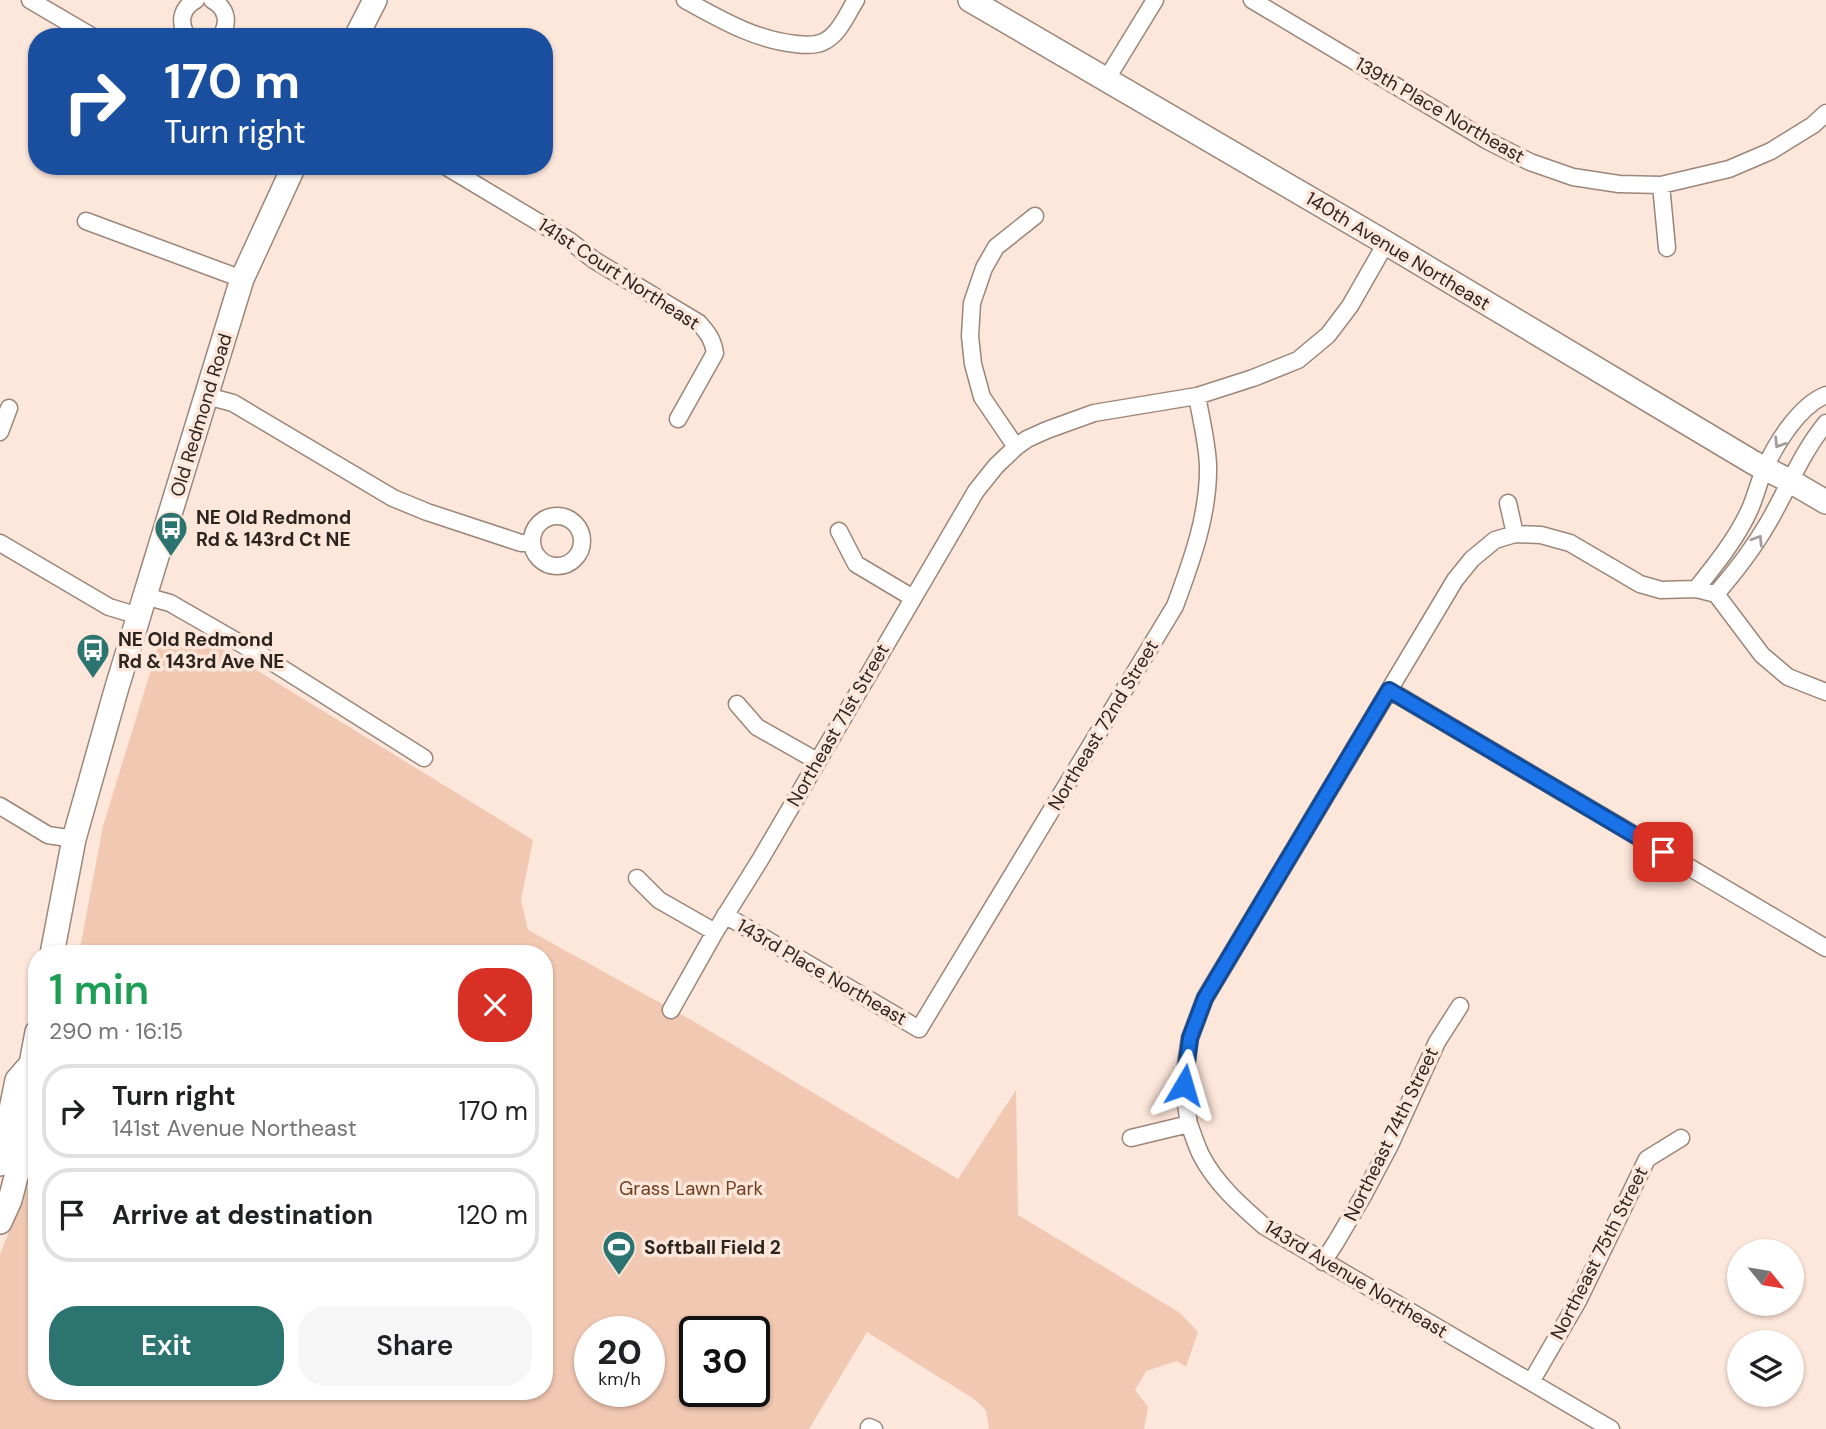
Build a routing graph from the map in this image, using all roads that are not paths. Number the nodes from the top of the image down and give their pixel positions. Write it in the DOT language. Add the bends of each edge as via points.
graph roads {
  1 [pos="30,0"];
  2 [pos="196,0"];
  3 [pos="212,0"];
  4 [pos="375,0"];
  5 [pos="685,0"];
  6 [pos="856,0"];
  7 [pos="1155,0"];
  8 [pos="1252,0"];
  9 [pos="982,3"];
  10 [pos="78,28"];
  11 [pos="183,28"];
  12 [pos="226,28"];
  13 [pos="361,28"];
  14 [pos="1106,80"];
  15 [pos="1826,113"];
  16 [pos="290,175"];
  17 [pos="460,175"];
  18 [pos="1661,185"];
  19 [pos="1035,216"];
  20 [pos="86,221"];
  21 [pos="1386,243"];
  22 [pos="1667,248"];
  23 [pos="242,279"];
  24 [pos="1826,395"];
  25 [pos="207,396"];
  26 [pos="1197,396"];
  27 [pos="9,408"];
  28 [pos="678,419"];
  29 [pos="1826,423"];
  30 [pos="0,432"];
  31 [pos="1016,447"];
  32 [pos="1765,469"];
  33 [pos="1790,481"];
  34 [pos="1826,502"];
  35 [pos="1508,503"];
  36 [pos="839,531"];
  37 [pos="1515,534"];
  38 [pos="0,543"];
  39 [pos="531,543"];
  40 [pos="1696,589"];
  41 [pos="1716,594"];
  42 [pos="913,598"];
  43 [pos="142,606"];
  44 [pos="1389,690"];
  45 [pos="1826,692"];
  46 [pos="737,704"];
  47 [pos="424,758"];
  48 [pos="817,761"];
  49 [pos="0,806"];
  50 [pos="74,839"];
  51 [pos="637,878"];
  52 [pos="725,915"];
  53 [pos="715,932"];
  54 [pos="54,945"];
  55 [pos="1826,948"];
  56 [pos="1460,1006"];
  57 [pos="671,1010"];
  58 [pos="919,1028"];
  59 [pos="28,1067"];
  60 [pos="1189,1124"];
  61 [pos="28,1126"];
  62 [pos="1131,1138"];
  63 [pos="1681,1138"];
  64 [pos="0,1164"];
  65 [pos="0,1222"];
  66 [pos="1323,1262"];
  67 [pos="1531,1382"];
  68 [pos="1611,1429"];
  1 -- 10 [label="street"];
  2 -- 11 [label="street" via="183,13"];
  3 -- 12 [label="street" via="225,13"];
  4 -- 13 [label="main road"];
  5 -- 6 [label="street" via="775,42 806,45 821,43 835,33"];
  7 -- 14 [label="street"];
  8 -- 18 [label="street, 139th Place Northeast" via="1530,162 1573,177"];
  9 -- 14 [label="main road, 140th Avenue Northeast"];
  14 -- 21 [label="main road, 140th Avenue Northeast"];
  15 -- 18 [label="street, 139th Place Northeast" via="1771,151 1729,169"];
  16 -- 23 [label="main road, Old Redmond Road"];
  17 -- 28 [label="street, 141st Court Northeast" via="699,323 710,336 715,353"];
  18 -- 22 [label="street"];
  19 -- 31 [label="street" via="996,247 972,303 972,355 982,397"];
  20 -- 23 [label="street"];
  21 -- 26 [label="street, Northeast 71st Street" via="1350,306 1328,335 1298,360"];
  21 -- 32 [label="main road, 140th Avenue Northeast"];
  23 -- 25 [label="main road, Old Redmond Road"];
  24 -- 32 [label="street, one-way" via="1797,418"];
  25 -- 39 [label="street" via="233,403 393,498 510,540"];
  25 -- 43 [label="main road, Old Redmond Road"];
  26 -- 31 [label="street, Northeast 71st Street" via="1094,413"];
  26 -- 58 [label="street, Northeast 72nd Street" via="1208,464 1205,505 1195,552 1175,606"];
  27 -- 30 [label="street"];
  29 -- 33 [label="street"];
  31 -- 42 [label="street, Northeast 71st Street" via="976,491"];
  32 -- 33 [label="main road, 140th Avenue Northeast"];
  32 -- 40 [label="street" via="1750,510"];
  33 -- 34 [label="main road, 140th Avenue Northeast"];
  41 -- 33 [label="street, one-way" via="1745,561"];
  35 -- 37 [label="street"];
  36 -- 42 [label="street" via="856,564"];
  37 -- 40 [label="street" via="1570,542 1640,584 1661,590"];
  37 -- 44 [label="street, 143rd Avenue Northeast" via="1495,540 1455,580"];
  38 -- 43 [label="street" via="109,607"];
  40 -- 41 [label="street"];
  41 -- 45 [label="street" via="1762,655 1788,677"];
  42 -- 48 [label="street, Northeast 71st Street"];
  43 -- 47 [label="street" via="170,603"];
  43 -- 50 [label="main road, Old Redmond Road"];
  44 -- 55 [label="street"];
  44 -- 60 [label="street, 143rd Avenue Northeast" via="1205,998 1190,1038 1185,1073"];
  46 -- 48 [label="street" via="757,727"];
  48 -- 52 [label="street, Northeast 71st Street"];
  49 -- 50 [label="street" via="47,834"];
  50 -- 54 [label="main road, Old Redmond Road"];
  51 -- 53 [label="street" via="659,900"];
  52 -- 53 [label="street, Northeast 71st Street"];
  52 -- 58 [label="street, 143rd Place Northeast"];
  53 -- 57 [label="street, Northeast 71st Street"];
  56 -- 66 [label="street, Northeast 74th Street" via="1437,1042 1363,1196"];
  59 -- 64 [label="main road" via="17,1080"];
  60 -- 62 [label="street"];
  60 -- 66 [label="street, 143rd Avenue Northeast" via="1219,1184 1264,1226"];
  61 -- 65 [label="main road"];
  63 -- 67 [label="street, Northeast 75th Street" via="1647,1159 1578,1301"];
  66 -- 67 [label="street, 143rd Avenue Northeast"];
  67 -- 68 [label="street, 143rd Avenue Northeast"];
}
